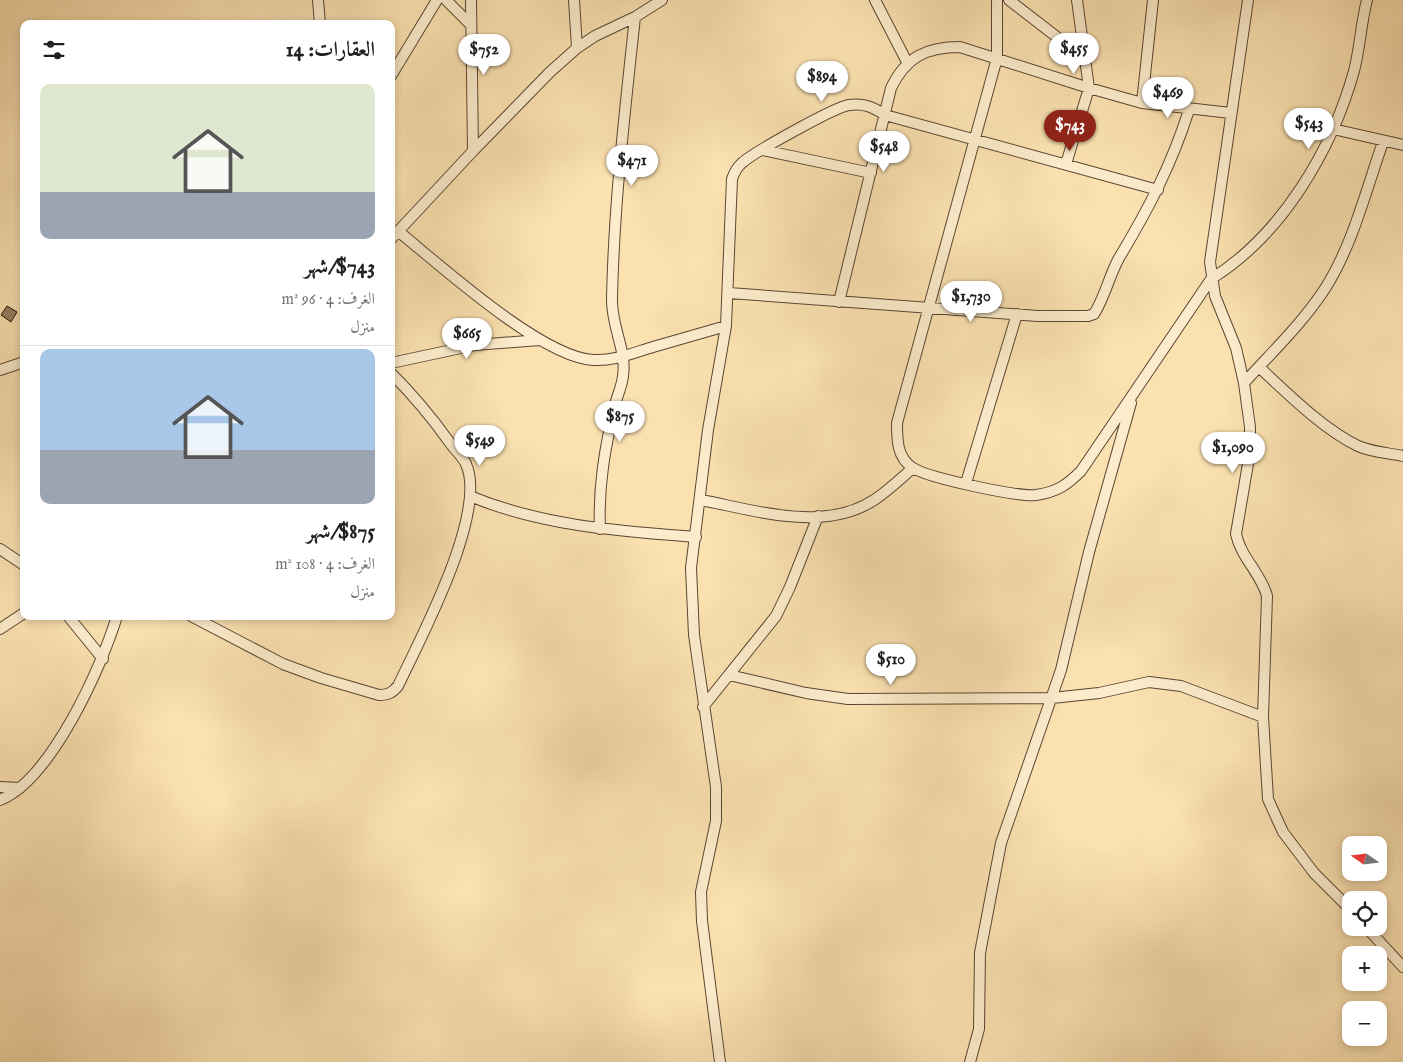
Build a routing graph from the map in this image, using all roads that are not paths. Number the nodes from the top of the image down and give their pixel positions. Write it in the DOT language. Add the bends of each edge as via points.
graph roads {
  1 [pos="318,0"];
  2 [pos="437,0"];
  3 [pos="446,0"];
  4 [pos="471,0"];
  5 [pos="574,0"];
  6 [pos="662,0"];
  7 [pos="875,0"];
  8 [pos="997,0"];
  9 [pos="1009,0"];
  10 [pos="1077,0"];
  11 [pos="1153,0"];
  12 [pos="1248,0"];
  13 [pos="1354,0"];
  14 [pos="1366,1"];
  15 [pos="635,18"];
  16 [pos="320,20"];
  17 [pos="471,25"];
  18 [pos="577,48"];
  19 [pos="996,58"];
  20 [pos="1084,58"];
  21 [pos="908,64"];
  22 [pos="395,69"];
  23 [pos="1089,88"];
  24 [pos="1142,103"];
  25 [pos="1189,110"];
  26 [pos="1231,113"];
  27 [pos="885,115"];
  28 [pos="1333,130"];
  29 [pos="974,140"];
  30 [pos="1383,142"];
  31 [pos="1403,145"];
  32 [pos="763,150"];
  33 [pos="473,151"];
  34 [pos="1066,164"];
  35 [pos="871,173"];
  36 [pos="1158,190"];
  37 [pos="398,230"];
  38 [pos="395,234"];
  39 [pos="1211,279"];
  40 [pos="729,293"];
  41 [pos="839,302"];
  42 [pos="928,307"];
  43 [pos="1016,314"];
  44 [pos="726,326"];
  45 [pos="540,340"];
  46 [pos="624,357"];
  47 [pos="395,362"];
  48 [pos="20,363"];
  49 [pos="1259,367"];
  50 [pos="0,370"];
  51 [pos="395,378"];
  52 [pos="1244,383"];
  53 [pos="1134,393"];
  54 [pos="1403,456"];
  55 [pos="913,468"];
  56 [pos="966,483"];
  57 [pos="470,496"];
  58 [pos="701,500"];
  59 [pos="818,516"];
  60 [pos="600,529"];
  61 [pos="696,537"];
  62 [pos="0,549"];
  63 [pos="20,563"];
  64 [pos="20,616"];
  65 [pos="71,620"];
  66 [pos="116,620"];
  67 [pos="199,620"];
  68 [pos="0,629"];
  69 [pos="103,659"];
  70 [pos="729,675"];
  71 [pos="1052,698"];
  72 [pos="703,708"];
  73 [pos="1263,717"];
  74 [pos="0,787"];
  75 [pos="20,788"];
  76 [pos="0,800"];
  77 [pos="1342,901"];
  78 [pos="1374,936"];
  79 [pos="1403,967"];
  80 [pos="720,1062"];
  81 [pos="970,1062"];
  1 -- 16 [label="street"];
  2 -- 22 [label="street"];
  3 -- 17 [label="street"];
  4 -- 17 [label="street"];
  5 -- 18 [label="street"];
  6 -- 15 [label="street"];
  7 -- 21 [label="street"];
  8 -- 19 [label="street"];
  9 -- 20 [label="street"];
  10 -- 20 [label="street"];
  11 -- 24 [label="street"];
  12 -- 26 [label="street"];
  13 -- 14 [label="street"];
  14 -- 28 [label="street" via="1354,69"];
  15 -- 18 [label="street"];
  15 -- 46 [label="street" via="612,297 613,323"];
  17 -- 33 [label="street"];
  18 -- 33 [label="street"];
  19 -- 21 [label="street" via="960,47 938,47 922,53"];
  19 -- 23 [label="street"];
  19 -- 29 [label="street"];
  20 -- 23 [label="street"];
  21 -- 27 [label="street" via="891,88"];
  23 -- 24 [label="street"];
  23 -- 34 [label="street"];
  24 -- 25 [label="street"];
  25 -- 26 [label="street"];
  25 -- 36 [label="street" via="1172,162"];
  26 -- 39 [label="street" via="1212,244"];
  27 -- 29 [label="street"];
  27 -- 32 [label="street" via="873,107 847,105"];
  27 -- 35 [label="street"];
  28 -- 30 [label="street"];
  28 -- 39 [label="street" via="1309,174 1266,234"];
  29 -- 34 [label="street"];
  29 -- 42 [label="street"];
  30 -- 31 [label="street"];
  30 -- 49 [label="street" via="1343,255 1326,286 1308,312"];
  32 -- 35 [label="street"];
  32 -- 40 [label="street" via="743,162 732,179"];
  33 -- 37 [label="street"];
  34 -- 36 [label="street"];
  35 -- 41 [label="street"];
  36 -- 43 [label="street" via="1119,259 1094,314"];
  37 -- 38 [label="street"];
  37 -- 45 [label="street" via="458,280"];
  39 -- 52 [label="street" via="1236,348"];
  39 -- 53 [label="street"];
  40 -- 41 [label="street"];
  40 -- 44 [label="street"];
  41 -- 42 [label="street"];
  42 -- 43 [label="street"];
  42 -- 55 [label="street" via="897,424 898,446"];
  43 -- 56 [label="street"];
  44 -- 46 [label="street"];
  44 -- 58 [label="street" via="708,430"];
  45 -- 46 [label="street" via="583,359"];
  45 -- 47 [label="street" via="475,346"];
  46 -- 60 [label="street" via="623,376 604,456"];
  48 -- 50 [label="street"];
  49 -- 52 [label="street"];
  49 -- 54 [label="street" via="1341,436 1360,447"];
  51 -- 57 [label="street" via="466,464 471,481"];
  52 -- 73 [label="street" via="1250,452 1236,534 1239,548 1264,584 1267,596"];
  53 -- 56 [label="street" via="1082,471 1065,487 1034,495"];
  53 -- 71 [label="street"];
  55 -- 56 [label="street"];
  55 -- 59 [label="street" via="874,500 854,510"];
  57 -- 60 [label="street" via="496,507"];
  57 -- 67 [label="street" via="457,554 443,589 398,686 387,695 320,678 282,664"];
  58 -- 59 [label="street" via="746,510"];
  58 -- 61 [label="street"];
  59 -- 70 [label="street" via="776,616"];
  60 -- 61 [label="street"];
  61 -- 72 [label="street" via="691,568 694,635"];
  62 -- 63 [label="street"];
  64 -- 68 [label="street"];
  65 -- 69 [label="street"];
  66 -- 69 [label="street"];
  69 -- 75 [label="street" via="64,732"];
  70 -- 71 [label="street" via="848,699"];
  70 -- 72 [label="street"];
  71 -- 73 [label="street" via="1098,693 1149,682 1166,683"];
  71 -- 81 [label="street" via="1001,844 980,953 979,1029"];
  72 -- 80 [label="street" via="716,788 716,821 701,892 702,921"];
  73 -- 77 [label="street" via="1268,799 1274,816 1314,873"];
  74 -- 75 [label="street"];
  75 -- 76 [label="street"];
  78 -- 79 [label="street"];
}
